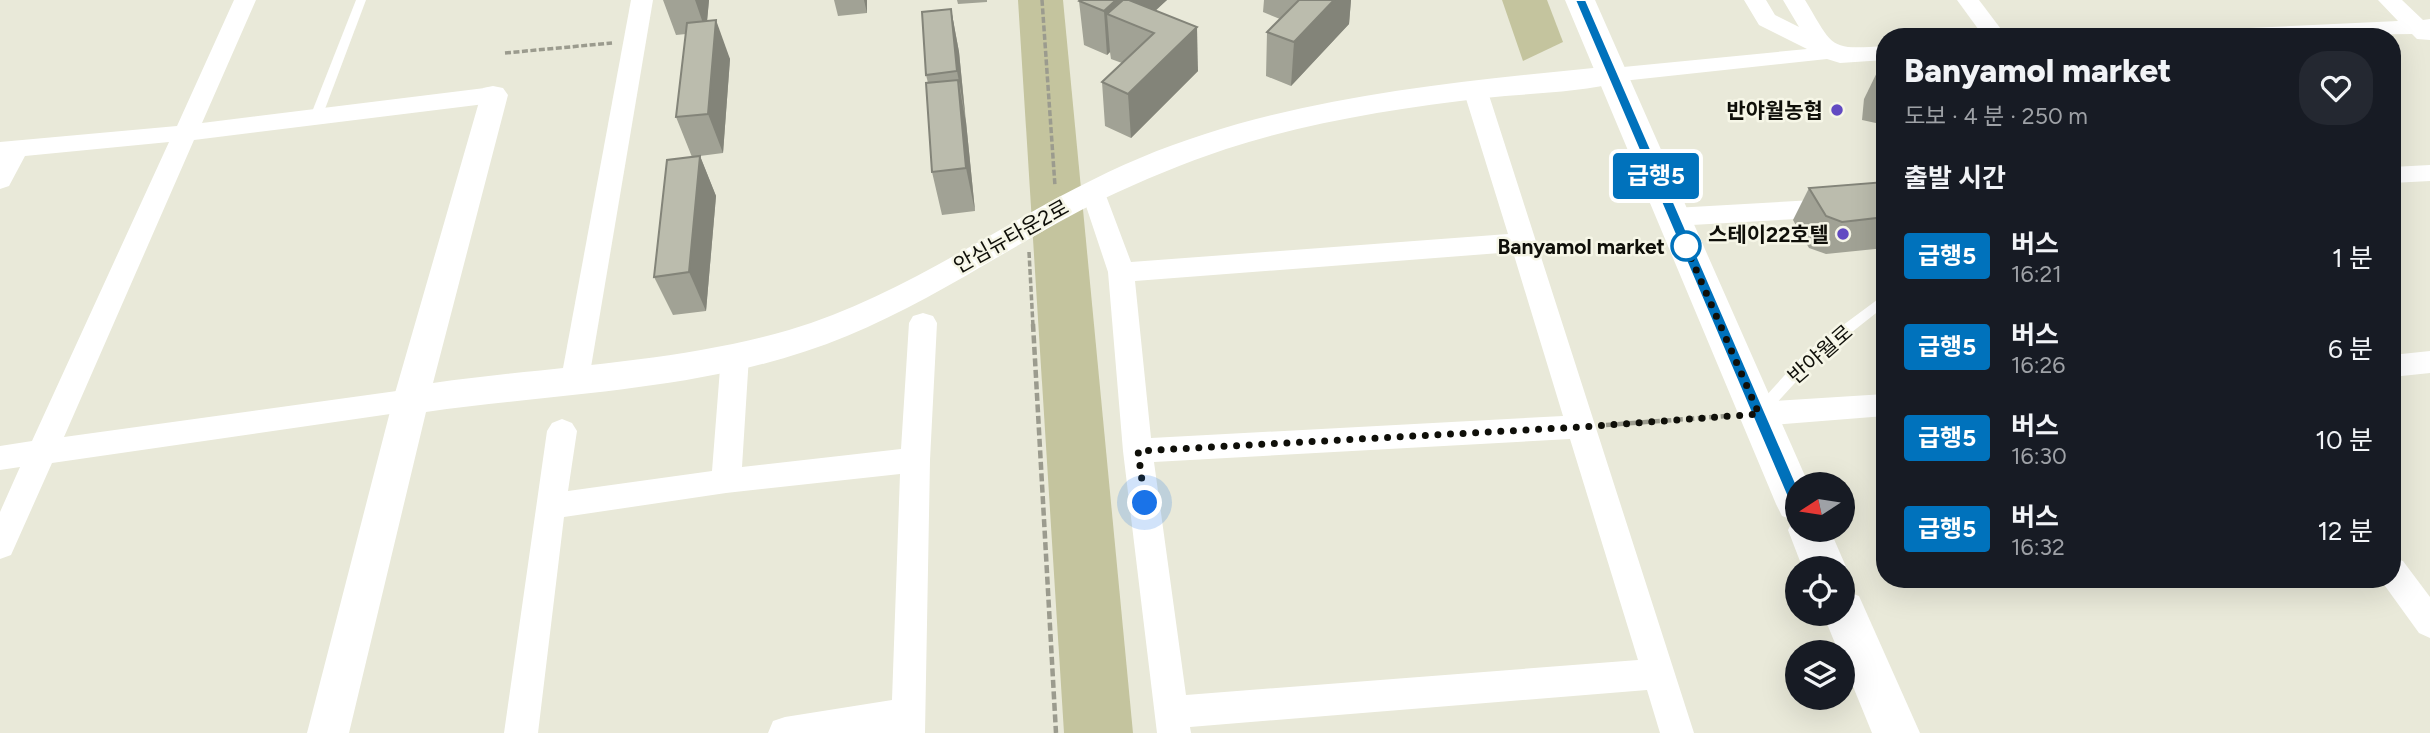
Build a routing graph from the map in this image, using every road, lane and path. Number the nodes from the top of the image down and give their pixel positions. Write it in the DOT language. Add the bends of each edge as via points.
graph roads {
  1 [pos="245,0"];
  2 [pos="362,0"];
  3 [pos="642,0"];
  4 [pos="1042,0"];
  5 [pos="1580,0"];
  6 [pos="1755,0"];
  7 [pos="1794,0"];
  8 [pos="1968,0"];
  9 [pos="2389,0"];
  10 [pos="1989,28"];
  11 [pos="2426,30"];
  12 [pos="2401,31"];
  13 [pos="635,41"];
  14 [pos="1830,51"];
  15 [pos="505,53"];
  16 [pos="1876,53"];
  17 [pos="1613,75"];
  18 [pos="1475,89"];
  19 [pos="493,95"];
  20 [pos="316,117"];
  21 [pos="185,133"];
  22 [pos="9,149"];
  23 [pos="2430,173"];
  24 [pos="2401,175"];
  25 [pos="0,180"];
  26 [pos="1093,191"];
  27 [pos="1055,194"];
  28 [pos="1876,206"];
  29 [pos="1674,217"];
  30 [pos="1523,242"];
  31 [pos="1028,246"];
  32 [pos="1121,272"];
  33 [pos="1876,306"];
  34 [pos="923,323"];
  35 [pos="735,356"];
  36 [pos="2430,362"];
  37 [pos="2401,365"];
  38 [pos="575,379"];
  39 [pos="411,400"];
  40 [pos="1876,406"];
  41 [pos="1759,414"];
  42 [pos="1581,427"];
  43 [pos="562,430"];
  44 [pos="43,451"];
  45 [pos="1138,451"];
  46 [pos="0,457"];
  47 [pos="915,460"];
  48 [pos="1785,476"];
  49 [pos="726,481"];
  50 [pos="550,506"];
  51 [pos="0,546"];
  52 [pos="2401,583"];
  53 [pos="2430,623"];
  54 [pos="1850,626"];
  55 [pos="1658,674"];
  56 [pos="908,723"];
  57 [pos="1174,723"];
  58 [pos="328,733"];
  59 [pos="521,733"];
  60 [pos="785,733"];
  61 [pos="1056,733"];
  62 [pos="1677,733"];
  63 [pos="1896,733"];
  1 -- 21 [label="street"];
  2 -- 20 [label="lane"];
  3 -- 13 [label="street"];
  4 -- 27 [label="path"];
  5 -- 17 [label="main road"];
  6 -- 14 [label="street" via="1767,20"];
  7 -- 14 [label="street"];
  8 -- 10 [label="street"];
  9 -- 11 [label="street"];
  11 -- 12 [label="street"];
  13 -- 15 [label="path"];
  13 -- 38 [label="street"];
  14 -- 16 [label="street"];
  14 -- 17 [label="street"];
  17 -- 18 [label="street, 안심뉴타운2로"];
  17 -- 29 [label="main road"];
  18 -- 26 [label="street, 안심뉴타운2로" via="1293,118"];
  18 -- 30 [label="street"];
  19 -- 20 [label="street"];
  19 -- 39 [label="street"];
  20 -- 21 [label="street"];
  21 -- 22 [label="street"];
  21 -- 44 [label="street"];
  22 -- 25 [label="street"];
  23 -- 24 [label="street"];
  26 -- 32 [label="street"];
  26 -- 35 [label="street, 안심뉴타운2로" via="888,304 794,342"];
  28 -- 29 [label="street"];
  29 -- 41 [label="main road"];
  30 -- 32 [label="street"];
  30 -- 42 [label="street"];
  31 -- 61 [label="path"];
  32 -- 45 [label="street"];
  33 -- 41 [label="lane, 반야월로" via="1809,358"];
  34 -- 47 [label="street"];
  35 -- 38 [label="street, 안심뉴타운2로"];
  35 -- 49 [label="street"];
  36 -- 37 [label="street"];
  38 -- 39 [label="street, 안심뉴타운2로"];
  39 -- 44 [label="street"];
  39 -- 58 [label="street"];
  40 -- 41 [label="street"];
  41 -- 42 [label="path"];
  41 -- 48 [label="main road"];
  42 -- 45 [label="street"];
  42 -- 55 [label="street"];
  43 -- 50 [label="street"];
  44 -- 46 [label="street"];
  44 -- 51 [label="street"];
  45 -- 57 [label="street"];
  47 -- 49 [label="street"];
  47 -- 56 [label="street"];
  49 -- 50 [label="street"];
  50 -- 59 [label="street"];
  52 -- 53 [label="street"];
  54 -- 63 [label="main road"];
  55 -- 57 [label="street"];
  55 -- 62 [label="street"];
  56 -- 60 [label="street"];
}
